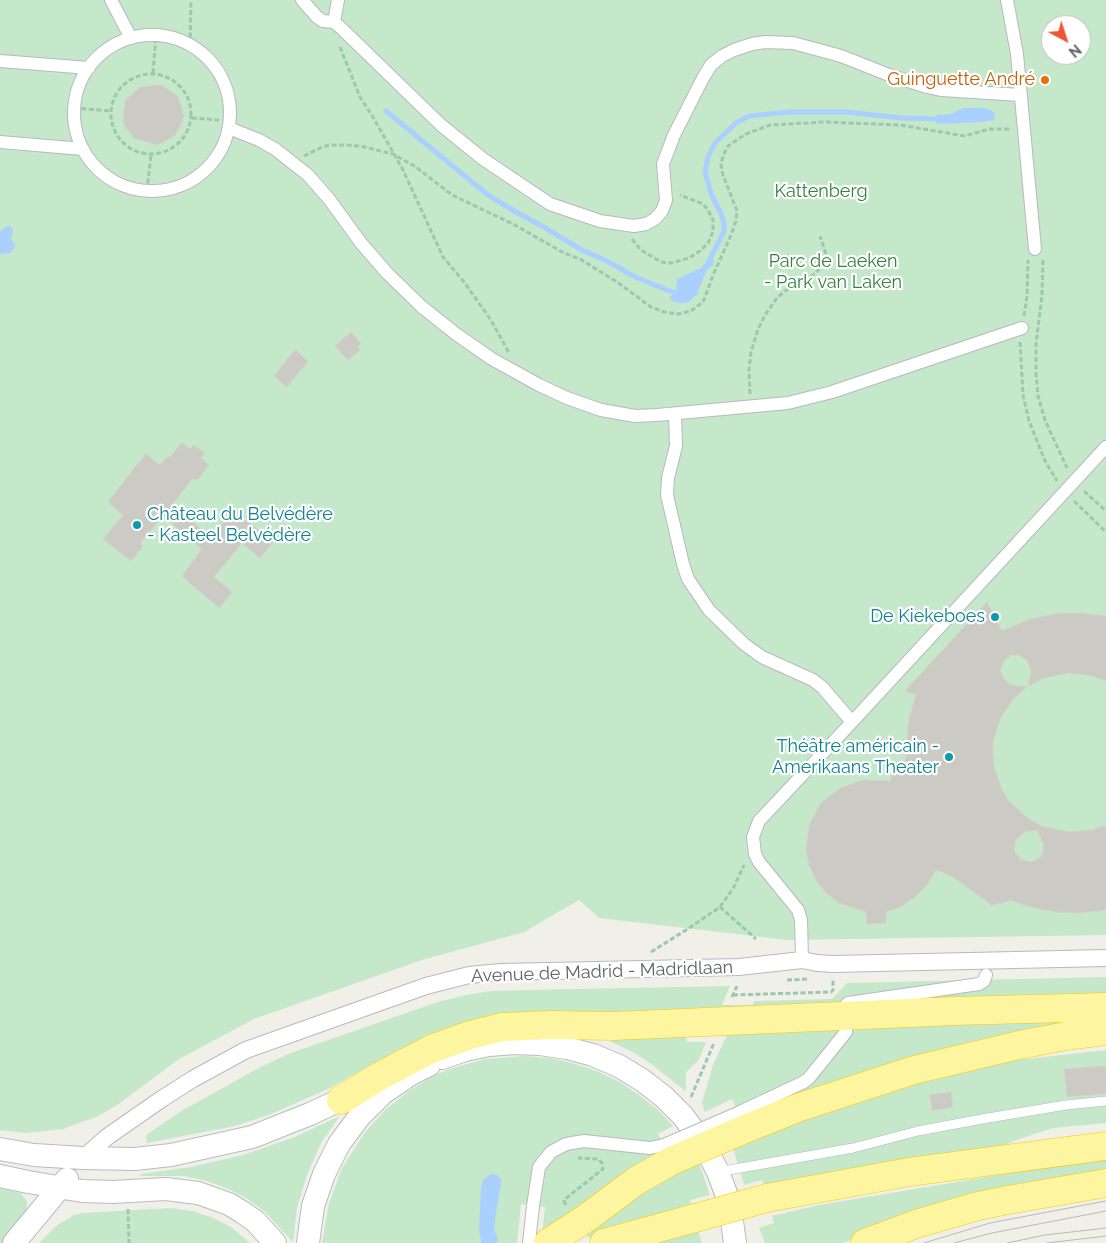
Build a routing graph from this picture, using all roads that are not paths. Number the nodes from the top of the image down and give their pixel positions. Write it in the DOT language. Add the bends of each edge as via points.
graph roads {
  1 [pos="111,0"];
  2 [pos="302,0"];
  3 [pos="338,0"];
  4 [pos="1008,0"];
  5 [pos="334,22"];
  6 [pos="131,38"];
  7 [pos="0,61"];
  8 [pos="89,68"];
  9 [pos="1021,95"];
  10 [pos="229,124"];
  11 [pos="0,142"];
  12 [pos="83,149"];
  13 [pos="1035,249"];
  14 [pos="1022,328"];
  15 [pos="675,415"];
  16 [pos="1106,447"];
  17 [pos="852,722"];
  18 [pos="1106,958"];
  19 [pos="802,960"];
  20 [pos="986,975"];
  21 [pos="1106,1007"];
  22 [pos="846,1017"];
  23 [pos="614,1026"];
  24 [pos="1106,1032"];
  25 [pos="540,1044"];
  26 [pos="441,1058"];
  27 [pos="341,1100"];
  28 [pos="1106,1101"];
  29 [pos="742,1121"];
  30 [pos="1106,1146"];
  31 [pos="0,1149"];
  32 [pos="667,1153"];
  33 [pos="83,1158"];
  34 [pos="718,1172"];
  35 [pos="0,1176"];
  36 [pos="1106,1183"];
  37 [pos="59,1188"];
  38 [pos="871,1241"];
  39 [pos="14,1243"];
  40 [pos="275,1243"];
  41 [pos="308,1243"];
  42 [pos="529,1243"];
  43 [pos="548,1243"];
  44 [pos="604,1243"];
  45 [pos="735,1243"];
  1 -- 6 [label="street"];
  2 -- 5 [label="street" via="317,17"];
  3 -- 5 [label="street"];
  4 -- 9 [label="street"];
  5 -- 9 [label="street" via="441,125 483,160 550,204 621,225 646,224 662,211 666,200 663,164 703,78 722,56 752,44 779,41 807,46 941,90"];
  6 -- 8 [label="street" via="115,45"];
  6 -- 10 [label="street" via="156,35 174,38 203,54 222,77 230,106"];
  7 -- 8 [label="street"];
  8 -- 12 [label="street" via="74,108"];
  9 -- 13 [label="street"];
  10 -- 12 [label="street" via="224,143 206,170 179,186 163,190 147,191 109,179 94,166"];
  10 -- 15 [label="street" via="276,149 294,164 329,199 387,273 440,322 474,347 513,372 601,410 634,416"];
  11 -- 12 [label="street"];
  14 -- 15 [label="street" via="808,399"];
  15 -- 17 [label="street" via="676,446 667,495 688,579 709,610 744,644 762,657 814,680"];
  16 -- 17 [label="street"];
  17 -- 19 [label="street" via="758,821 753,837 759,862 798,910"];
  18 -- 19 [label="street, Avenue de Madrid - Madridlaan" via="838,964"];
  19 -- 33 [label="street, Avenue de Madrid - Madridlaan" via="739,967 488,972 444,981 246,1050 156,1103"];
  20 -- 22 [label="street" via="979,984 848,1003 845,1006"];
  21 -- 22 [label="highway"];
  22 -- 23 [label="highway"];
  22 -- 29 [label="street" via="846,1032 809,1078"];
  23 -- 25 [label="highway" via="567,1034"];
  23 -- 27 [label="highway" via="542,1025 486,1030 431,1049"];
  24 -- 29 [label="highway" via="1066,1036 914,1070 800,1107"];
  25 -- 26 [label="main road" via="490,1045"];
  25 -- 34 [label="main road" via="593,1055 642,1080 683,1116 703,1143"];
  26 -- 27 [label="main road" via="399,1072"];
  26 -- 41 [label="main road" via="383,1093 339,1144 313,1206"];
  27 -- 33 [label="main road" via="281,1127 191,1152 135,1159"];
  28 -- 34 [label="lane" via="982,1119 853,1148"];
  29 -- 32 [label="highway, bridge"];
  30 -- 44 [label="highway, bridge" via="909,1172 767,1198"];
  31 -- 33 [label="main road"];
  32 -- 42 [label="street" via="650,1148 584,1141 557,1148 539,1167"];
  32 -- 43 [label="highway" via="636,1181"];
  33 -- 37 [label="main road"];
  34 -- 45 [label="main road" via="729,1204"];
  35 -- 37 [label="main road"];
  36 -- 38 [label="highway" via="978,1206"];
  37 -- 39 [label="main road"];
  37 -- 40 [label="main road" via="98,1192 166,1189 198,1192 242,1212"];
}
